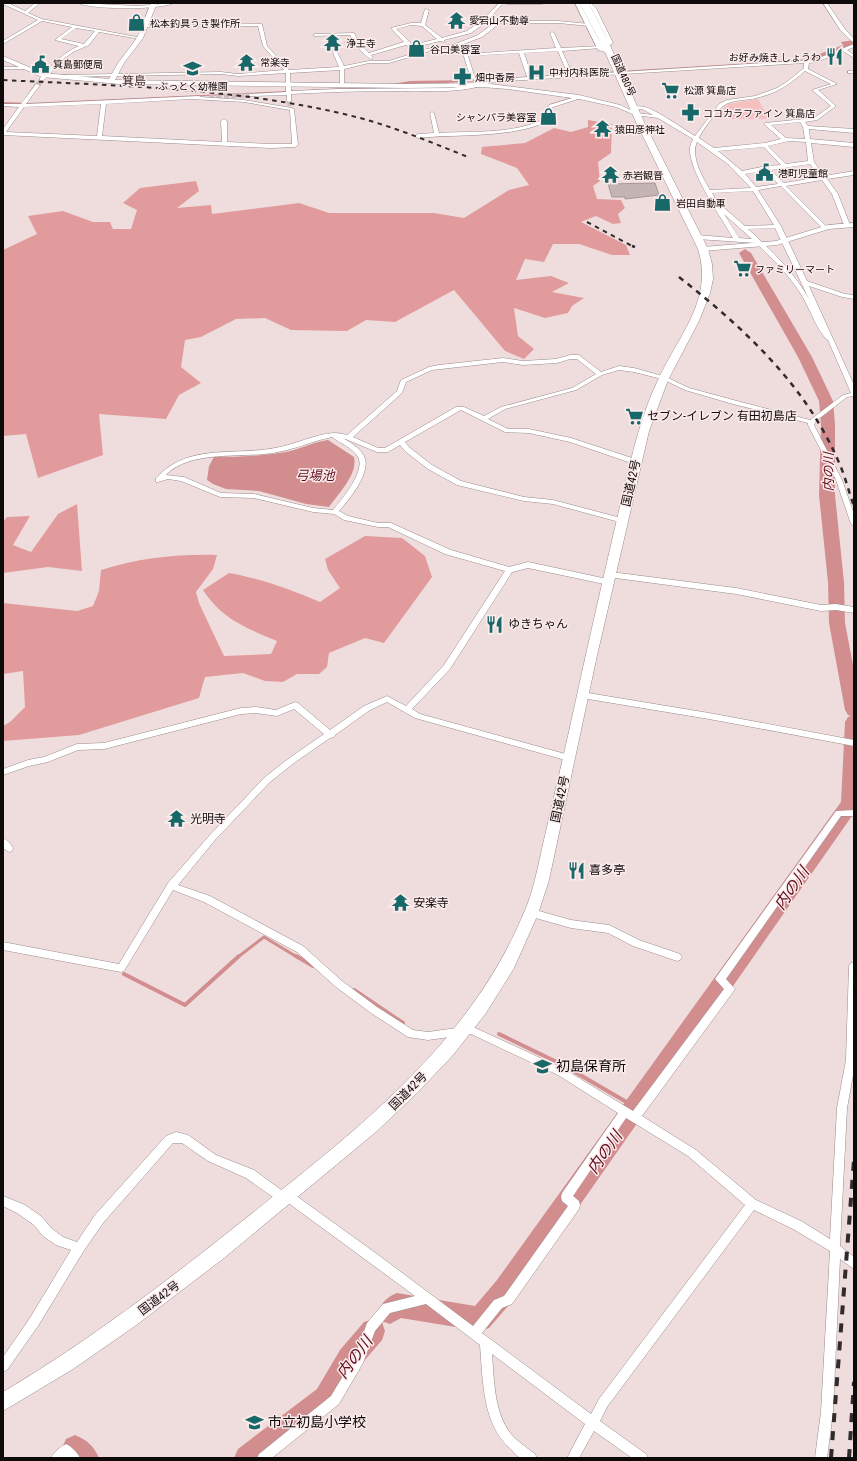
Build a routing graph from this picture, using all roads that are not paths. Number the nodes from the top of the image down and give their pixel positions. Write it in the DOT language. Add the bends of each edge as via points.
graph roads {
  1 [pos="4,3"];
  2 [pos="38,3"];
  3 [pos="80,3"];
  4 [pos="172,3"];
  5 [pos="501,3"];
  6 [pos="507,3"];
  7 [pos="542,3"];
  8 [pos="579,3"];
  9 [pos="584,3"];
  10 [pos="587,3"];
  11 [pos="825,3"];
  12 [pos="153,5"];
  13 [pos="427,10"];
  14 [pos="25,13"];
  15 [pos="487,19"];
  16 [pos="41,20"];
  17 [pos="499,22"];
  18 [pos="599,23"];
  19 [pos="589,24"];
  20 [pos="424,25"];
  21 [pos="76,26"];
  22 [pos="144,26"];
  23 [pos="97,31"];
  24 [pos="552,32"];
  25 [pos="315,35"];
  26 [pos="140,38"];
  27 [pos="441,39"];
  28 [pos="853,41"];
  29 [pos="3,43"];
  30 [pos="407,43"];
  31 [pos="602,43"];
  32 [pos="459,44"];
  33 [pos="83,45"];
  34 [pos="448,46"];
  35 [pos="559,49"];
  36 [pos="334,50"];
  37 [pos="843,50"];
  38 [pos="521,51"];
  39 [pos="367,55"];
  40 [pos="466,55"];
  41 [pos="854,57"];
  42 [pos="3,58"];
  43 [pos="374,61"];
  44 [pos="807,62"];
  45 [pos="3,68"];
  46 [pos="24,68"];
  47 [pos="342,68"];
  48 [pos="804,69"];
  49 [pos="288,72"];
  50 [pos="618,73"];
  51 [pos="114,74"];
  52 [pos="231,75"];
  53 [pos="571,76"];
  54 [pos="46,77"];
  55 [pos="530,78"];
  56 [pos="111,81"];
  57 [pos="243,84"];
  58 [pos="289,84"];
  59 [pos="342,84"];
  60 [pos="482,85"];
  61 [pos="38,86"];
  62 [pos="289,93"];
  63 [pos="250,95"];
  64 [pos="209,97"];
  65 [pos="579,97"];
  66 [pos="193,98"];
  67 [pos="104,103"];
  68 [pos="290,105"];
  69 [pos="4,106"];
  70 [pos="23,106"];
  71 [pos="635,109"];
  72 [pos="432,113"];
  73 [pos="801,120"];
  74 [pos="224,121"];
  75 [pos="806,127"];
  76 [pos="854,131"];
  77 [pos="3,133"];
  78 [pos="437,134"];
  79 [pos="418,136"];
  80 [pos="99,138"];
  81 [pos="696,139"];
  82 [pos="784,139"];
  83 [pos="807,141"];
  84 [pos="224,144"];
  85 [pos="765,145"];
  86 [pos="854,145"];
  87 [pos="713,150"];
  88 [pos="811,162"];
  89 [pos="784,165"];
  90 [pos="766,168"];
  91 [pos="740,173"];
  92 [pos="854,173"];
  93 [pos="822,178"];
  94 [pos="783,185"];
  95 [pos="756,189"];
  96 [pos="708,192"];
  97 [pos="715,202"];
  98 [pos="851,225"];
  99 [pos="778,226"];
  100 [pos="745,228"];
  101 [pos="825,228"];
  102 [pos="736,238"];
  103 [pos="785,241"];
  104 [pos="700,243"];
  105 [pos="759,243"];
  106 [pos="804,282"];
  107 [pos="854,297"];
  108 [pos="833,342"];
  109 [pos="600,374"];
  110 [pos="664,378"];
  111 [pos="854,393"];
  112 [pos="481,418"];
  113 [pos="811,422"];
  114 [pos="333,435"];
  115 [pos="348,437"];
  116 [pos="401,441"];
  117 [pos="636,462"];
  118 [pos="335,512"];
  119 [pos="623,521"];
  120 [pos="854,524"];
  121 [pos="509,570"];
  122 [pos="610,579"];
  123 [pos="854,610"];
  124 [pos="582,695"];
  125 [pos="407,710"];
  126 [pos="331,735"];
  127 [pos="854,743"];
  128 [pos="570,758"];
  129 [pos="3,772"];
  130 [pos="854,813"];
  131 [pos="171,886"];
  132 [pos="532,913"];
  133 [pos="3,946"];
  134 [pos="677,957"];
  135 [pos="854,966"];
  136 [pos="464,1031"];
  137 [pos="853,1061"];
  138 [pos="625,1111"];
  139 [pos="635,1117"];
  140 [pos="286,1197"];
  141 [pos="3,1201"];
  142 [pos="752,1204"];
  143 [pos="79,1248"];
  144 [pos="836,1249"];
  145 [pos="854,1264"];
  146 [pos="427,1298"];
  147 [pos="474,1334"];
  148 [pos="485,1342"];
  149 [pos="3,1366"];
  150 [pos="3,1402"];
  151 [pos="592,1423"];
  152 [pos="267,1457"];
  153 [pos="57,1458"];
  154 [pos="74,1458"];
  155 [pos="531,1458"];
  156 [pos="573,1458"];
  157 [pos="642,1458"];
  158 [pos="822,1458"];
  1 -- 14 [label="street"];
  2 -- 14 [label="street"];
  3 -- 12 [label="street" via="103,6"];
  4 -- 12 [label="street"];
  5 -- 15 [label="street"];
  6 -- 7 [label="street"];
  8 -- 19 [label="highway, 国道480号"];
  9 -- 31 [label="highway, 国道42号, bridge"];
  10 -- 18 [label="highway, 国道480号"];
  11 -- 28 [label="street"];
  12 -- 22 [label="street"];
  13 -- 20 [label="street"];
  14 -- 16 [label="street"];
  15 -- 17 [label="street"];
  15 -- 27 [label="street" via="469,32"];
  16 -- 21 [label="street"];
  16 -- 29 [label="street"];
  17 -- 19 [label="street"];
  17 -- 32 [label="street" via="480,36"];
  18 -- 19 [label="street"];
  18 -- 50 [label="highway, 国道480号"];
  19 -- 31 [label="highway, 国道480号"];
  20 -- 27 [label="street"];
  20 -- 30 [label="street" via="411,24 393,28"];
  21 -- 23 [label="street"];
  21 -- 33 [label="street" via="58,40"];
  22 -- 26 [label="street"];
  22 -- 49 [label="street" via="260,25 265,46"];
  23 -- 26 [label="street"];
  23 -- 33 [label="street"];
  24 -- 35 [label="street"];
  25 -- 39 [label="street" via="352,34"];
  26 -- 51 [label="street"];
  27 -- 30 [label="street" via="412,47"];
  27 -- 34 [label="street"];
  28 -- 37 [label="street"];
  30 -- 39 [label="street"];
  31 -- 35 [label="street"];
  31 -- 50 [label="highway, 国道42号"];
  32 -- 34 [label="street"];
  32 -- 40 [label="street"];
  33 -- 54 [label="street" via="61,58"];
  34 -- 43 [label="street" via="389,62"];
  35 -- 38 [label="street"];
  35 -- 53 [label="street"];
  36 -- 47 [label="street"];
  37 -- 41 [label="street"];
  37 -- 44 [label="street" via="822,60"];
  38 -- 40 [label="street"];
  38 -- 55 [label="street"];
  39 -- 43 [label="street"];
  40 -- 60 [label="street" via="472,76"];
  42 -- 46 [label="street"];
  43 -- 47 [label="street"];
  44 -- 48 [label="street"];
  44 -- 50 [label="street"];
  45 -- 46 [label="street"];
  46 -- 54 [label="street"];
  47 -- 49 [label="street"];
  47 -- 59 [label="street"];
  48 -- 73 [label="street" via="836,84 814,90 834,106 815,119"];
  48 -- 81 [label="street" via="779,89 756,97 724,103 716,110"];
  49 -- 52 [label="street"];
  49 -- 58 [label="street"];
  50 -- 53 [label="street"];
  50 -- 71 [label="highway, 国道42号"];
  51 -- 52 [label="street" via="221,72"];
  51 -- 54 [label="street"];
  51 -- 56 [label="street"];
  52 -- 57 [label="street"];
  53 -- 55 [label="street"];
  54 -- 56 [label="street"];
  55 -- 60 [label="street" via="491,81"];
  56 -- 57 [label="street"];
  57 -- 58 [label="street"];
  58 -- 59 [label="street"];
  58 -- 62 [label="street"];
  59 -- 60 [label="street"];
  60 -- 62 [label="street" via="446,89"];
  60 -- 65 [label="street"];
  61 -- 70 [label="street"];
  62 -- 63 [label="street"];
  62 -- 68 [label="street"];
  64 -- 66 [label="street"];
  65 -- 71 [label="street"];
  65 -- 78 [label="street" via="551,106 546,111 543,121 538,124 511,129"];
  66 -- 67 [label="street"];
  66 -- 68 [label="street"];
  67 -- 70 [label="street"];
  67 -- 80 [label="street"];
  68 -- 84 [label="street" via="295,145"];
  69 -- 70 [label="street"];
  70 -- 77 [label="street"];
  71 -- 81 [label="street" via="663,119"];
  71 -- 104 [label="highway, 国道42号"];
  72 -- 78 [label="street"];
  73 -- 75 [label="street"];
  73 -- 82 [label="street" via="767,124"];
  74 -- 84 [label="street"];
  75 -- 76 [label="street"];
  75 -- 83 [label="street"];
  77 -- 80 [label="street"];
  78 -- 79 [label="street"];
  80 -- 84 [label="street"];
  81 -- 87 [label="street"];
  81 -- 96 [label="street" via="692,148 693,156 700,180"];
  82 -- 83 [label="street"];
  82 -- 85 [label="street"];
  83 -- 86 [label="street"];
  83 -- 88 [label="street"];
  85 -- 87 [label="street"];
  85 -- 89 [label="street"];
  87 -- 91 [label="street"];
  88 -- 89 [label="street"];
  88 -- 93 [label="street"];
  89 -- 90 [label="street"];
  90 -- 91 [label="street"];
  90 -- 94 [label="street"];
  91 -- 95 [label="street"];
  92 -- 93 [label="street"];
  93 -- 94 [label="street"];
  93 -- 98 [label="street" via="835,194"];
  94 -- 95 [label="street"];
  94 -- 101 [label="street"];
  95 -- 96 [label="street"];
  95 -- 99 [label="street"];
  96 -- 97 [label="street"];
  97 -- 100 [label="street"];
  97 -- 102 [label="street"];
  98 -- 101 [label="street"];
  99 -- 100 [label="street"];
  99 -- 103 [label="street"];
  100 -- 105 [label="street"];
  101 -- 103 [label="street"];
  102 -- 104 [label="street"];
  102 -- 105 [label="street"];
  103 -- 105 [label="street"];
  103 -- 106 [label="street"];
  104 -- 105 [label="street"];
  104 -- 110 [label="highway, 国道42号" via="708,263 708,286"];
  105 -- 108 [label="street" via="804,296 821,330"];
  106 -- 107 [label="street"];
  106 -- 108 [label="street"];
  108 -- 111 [label="street"];
  109 -- 110 [label="street" via="620,368"];
  109 -- 112 [label="street" via="574,389 503,408"];
  109 -- 115 [label="street" via="579,357 542,362 503,360 434,367 403,381 400,392"];
  110 -- 113 [label="street" via="687,389 773,414"];
  110 -- 117 [label="highway, 国道42号" via="647,417"];
  111 -- 113 [label="street" via="845,396"];
  112 -- 116 [label="street" via="458,408"];
  112 -- 117 [label="street" via="507,431 529,431 571,440"];
  113 -- 120 [label="street" via="839,480"];
  114 -- 115 [label="street"];
  114 -- 118 [label="street" via="359,454 363,464 350,492"];
  114 -- 118 [label="street" via="273,451 198,458 163,473 158,480 168,477 182,479 220,495 254,496 313,510"];
  115 -- 116 [label="street" via="377,450 386,450"];
  116 -- 119 [label="street" via="408,450 430,467 459,483 524,499 554,502"];
  117 -- 119 [label="highway, 国道42号"];
  118 -- 121 [label="street" via="352,519 389,525 448,552"];
  119 -- 122 [label="highway, 国道42号"];
  121 -- 122 [label="street" via="528,565"];
  121 -- 125 [label="street" via="447,668"];
  122 -- 123 [label="street" via="723,589 821,608 836,606"];
  122 -- 124 [label="highway, 国道42号"];
  124 -- 127 [label="street"];
  124 -- 128 [label="highway, 国道42号"];
  125 -- 126 [label="street" via="387,699 383,700 367,708"];
  125 -- 128 [label="street" via="452,727"];
  126 -- 129 [label="street" via="295,705 277,713 249,710 104,746 77,747 45,760"];
  126 -- 131 [label="street" via="267,780"];
  128 -- 132 [label="highway, 国道42号"];
  130 -- 139 [label="street" via="839,813 720,979 730,989"];
  131 -- 133 [label="street" via="120,968"];
  131 -- 136 [label="street" via="206,899 300,949 339,984 411,1034 428,1036"];
  132 -- 134 [label="street" via="571,924 609,929 636,943"];
  132 -- 136 [label="highway, 国道42号" via="506,968"];
  135 -- 137 [label="street"];
  136 -- 138 [label="street" via="471,1030 561,1072"];
  136 -- 140 [label="highway, 国道42号" via="386,1113"];
  137 -- 144 [label="street" via="842,1108"];
  138 -- 139 [label="street"];
  138 -- 147 [label="street" via="566,1197 575,1204 508,1300 498,1304"];
  139 -- 142 [label="street" via="692,1153"];
  140 -- 143 [label="street" via="250,1174 212,1158 184,1138 176,1137 170,1139 119,1196"];
  140 -- 146 [label="street"];
  140 -- 150 [label="highway, 国道42号" via="164,1295 92,1347"];
  141 -- 143 [label="street" via="21,1209 60,1241"];
  142 -- 144 [label="street"];
  142 -- 151 [label="street" via="603,1403"];
  143 -- 149 [label="street" via="34,1322"];
  144 -- 145 [label="street"];
  144 -- 158 [label="street"];
  146 -- 147 [label="street"];
  146 -- 152 [label="street" via="387,1308 371,1327 359,1359 335,1400"];
  147 -- 148 [label="street"];
  148 -- 151 [label="street"];
  148 -- 155 [label="street" via="490,1389 499,1421 512,1444"];
  151 -- 156 [label="street"];
  151 -- 157 [label="street"];
  153 -- 154 [label="street" via="66,1450"];
}
